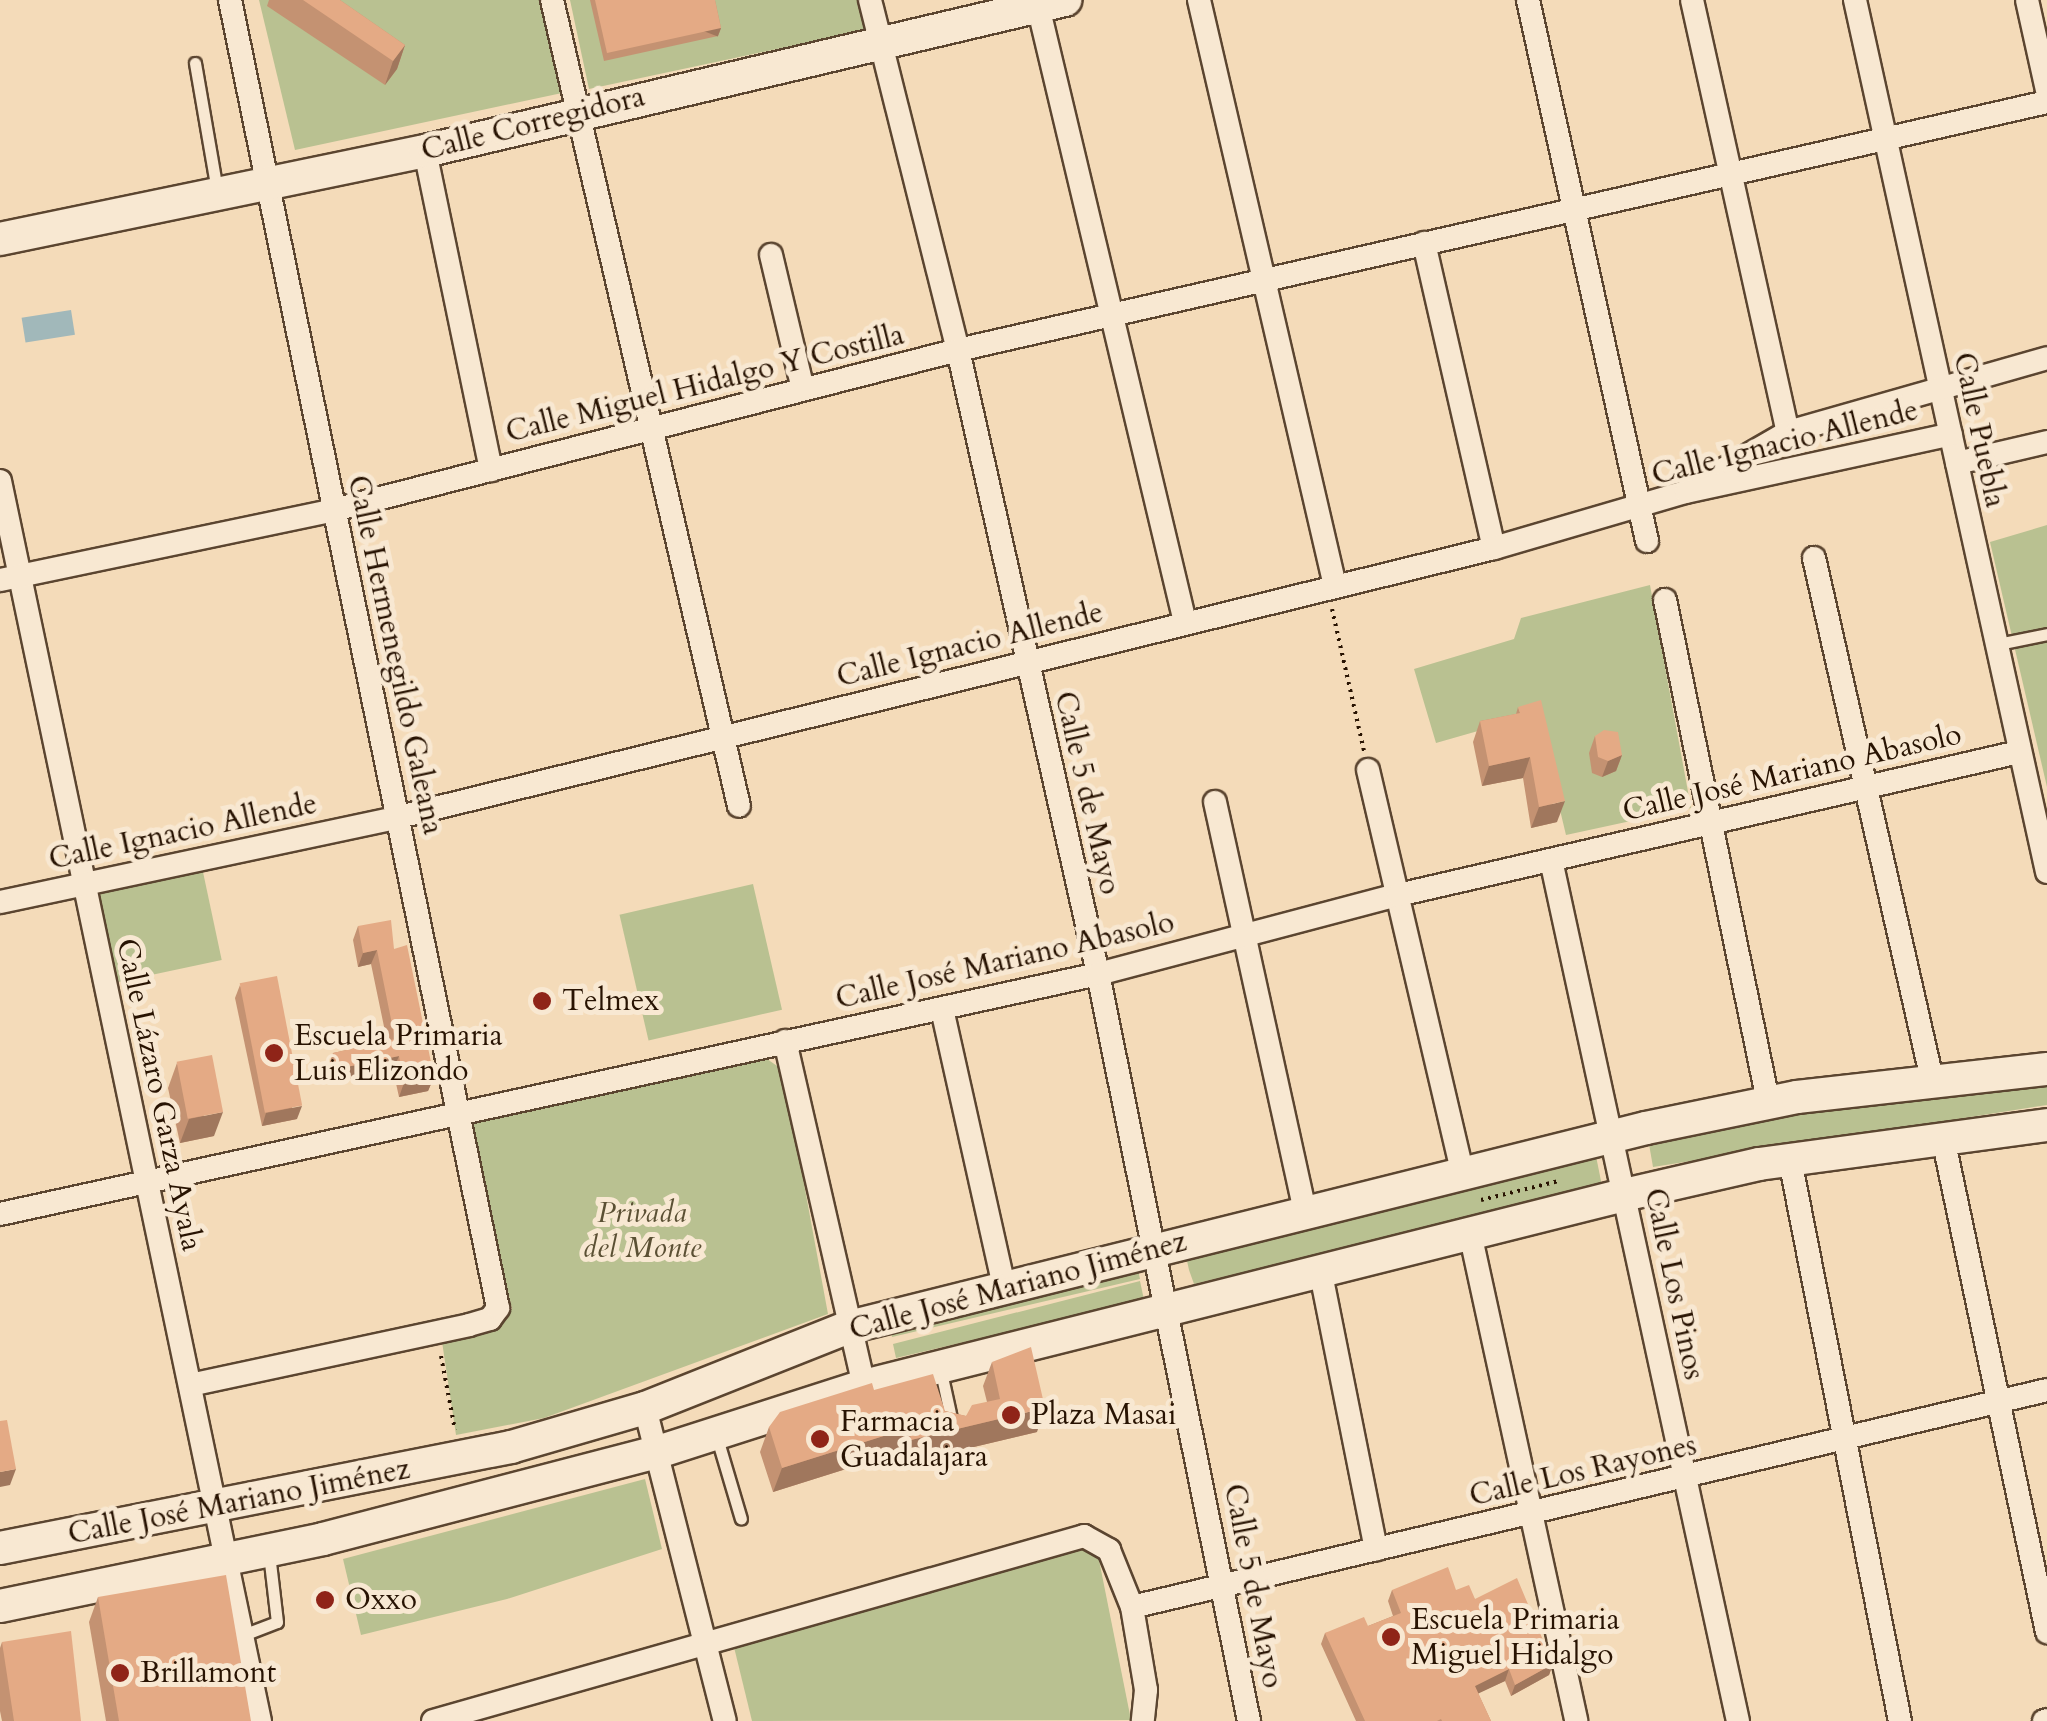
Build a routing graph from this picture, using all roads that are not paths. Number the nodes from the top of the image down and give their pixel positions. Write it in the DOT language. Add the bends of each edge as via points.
graph roads {
  1 [pos="230,0"];
  2 [pos="552,0"];
  3 [pos="870,0"];
  4 [pos="1199,0"];
  5 [pos="1528,0"];
  6 [pos="1692,0"];
  7 [pos="1856,0"];
  8 [pos="2027,0"];
  9 [pos="1051,3"];
  10 [pos="880,45"];
  11 [pos="195,63"];
  12 [pos="2047,90"];
  13 [pos="2047,102"];
  14 [pos="576,112"];
  15 [pos="1882,140"];
  16 [pos="425,151"];
  17 [pos="1732,169"];
  18 [pos="268,183"];
  19 [pos="218,194"];
  20 [pos="1576,209"];
  21 [pos="0,239"];
  22 [pos="1424,242"];
  23 [pos="771,256"];
  24 [pos="1268,280"];
  25 [pos="1112,316"];
  26 [pos="958,350"];
  27 [pos="2047,358"];
  28 [pos="1940,386"];
  29 [pos="803,389"];
  30 [pos="650,426"];
  31 [pos="1788,432"];
  32 [pos="1951,434"];
  33 [pos="2047,442"];
  34 [pos="1957,463"];
  35 [pos="491,470"];
  36 [pos="0,481"];
  37 [pos="1686,492"];
  38 [pos="1642,509"];
  39 [pos="334,510"];
  40 [pos="1647,540"];
  41 [pos="1494,548"];
  42 [pos="1814,558"];
  43 [pos="10,578"];
  44 [pos="1331,587"];
  45 [pos="1665,600"];
  46 [pos="1185,622"];
  47 [pos="2047,634"];
  48 [pos="1993,644"];
  49 [pos="1026,663"];
  50 [pos="723,737"];
  51 [pos="2019,752"];
  52 [pos="1368,770"];
  53 [pos="1867,786"];
  54 [pos="1216,802"];
  55 [pos="738,806"];
  56 [pos="398,817"];
  57 [pos="1710,822"];
  58 [pos="1551,860"];
  59 [pos="2047,872"];
  60 [pos="84,884"];
  61 [pos="1398,895"];
  62 [pos="0,902"];
  63 [pos="1246,936"];
  64 [pos="1098,974"];
  65 [pos="942,1009"];
  66 [pos="785,1041"];
  67 [pos="2047,1069"];
  68 [pos="1933,1084"];
  69 [pos="1768,1102"];
  70 [pos="454,1112"];
  71 [pos="2047,1125"];
  72 [pos="1614,1137"];
  73 [pos="1943,1138"];
  74 [pos="1790,1160"];
  75 [pos="1463,1175"];
  76 [pos="145,1180"];
  77 [pos="1624,1195"];
  78 [pos="1305,1211"];
  79 [pos="0,1214"];
  80 [pos="1470,1233"];
  81 [pos="1156,1249"];
  82 [pos="1320,1269"];
  83 [pos="1004,1286"];
  84 [pos="1169,1307"];
  85 [pos="850,1327"];
  86 [pos="940,1368"];
  87 [pos="190,1385"];
  88 [pos="864,1386"];
  89 [pos="2047,1390"];
  90 [pos="1999,1400"];
  91 [pos="645,1408"];
  92 [pos="954,1432"];
  93 [pos="716,1434"];
  94 [pos="1844,1439"];
  95 [pos="658,1452"];
  96 [pos="1686,1478"];
  97 [pos="214,1505"];
  98 [pos="1532,1515"];
  99 [pos="741,1519"];
  100 [pos="0,1548"];
  101 [pos="1376,1550"];
  102 [pos="269,1551"];
  103 [pos="226,1560"];
  104 [pos="1221,1585"];
  105 [pos="0,1606"];
  106 [pos="1132,1607"];
  107 [pos="2047,1632"];
  108 [pos="243,1634"];
  109 [pos="707,1642"];
  110 [pos="260,1721"];
  111 [pos="433,1721"];
  112 [pos="725,1721"];
  113 [pos="1143,1721"];
  114 [pos="1249,1721"];
  115 [pos="1576,1721"];
  116 [pos="1738,1721"];
  117 [pos="1900,1721"];
  1 -- 18 [label="street, Calle Hermenegildo Galeana"];
  2 -- 14 [label="street"];
  3 -- 10 [label="street, Calle 5 de Mayo"];
  4 -- 24 [label="street"];
  5 -- 20 [label="street"];
  6 -- 17 [label="street"];
  7 -- 15 [label="street, Calle Puebla"];
  8 -- 12 [label="street"];
  9 -- 10 [label="street, Calle Corregidora"];
  9 -- 25 [label="street"];
  10 -- 14 [label="street, Calle Corregidora"];
  10 -- 26 [label="street, Calle 5 de Mayo"];
  11 -- 19 [label="lane"];
  13 -- 15 [label="street, Calle Miguel Hidalgo Y Costilla"];
  14 -- 16 [label="street, Calle Corregidora"];
  14 -- 30 [label="street"];
  15 -- 17 [label="street, Calle Miguel Hidalgo Y Costilla"];
  15 -- 28 [label="street, Calle Puebla"];
  16 -- 18 [label="street, Calle Corregidora"];
  16 -- 35 [label="street"];
  17 -- 20 [label="street, Calle Miguel Hidalgo Y Costilla"];
  17 -- 31 [label="street"];
  18 -- 19 [label="street, Calle Corregidora"];
  18 -- 39 [label="street, Calle Hermenegildo Galeana"];
  19 -- 21 [label="street, Calle Corregidora"];
  20 -- 22 [label="street, Calle Miguel Hidalgo Y Costilla"];
  20 -- 38 [label="street"];
  22 -- 24 [label="street, Calle Miguel Hidalgo Y Costilla"];
  22 -- 41 [label="street"];
  23 -- 29 [label="street"];
  24 -- 25 [label="street, Calle Miguel Hidalgo Y Costilla"];
  24 -- 44 [label="street"];
  25 -- 26 [label="street, Calle Miguel Hidalgo Y Costilla"];
  25 -- 46 [label="street"];
  26 -- 29 [label="street, Calle Miguel Hidalgo Y Costilla"];
  26 -- 49 [label="street, Calle 5 de Mayo"];
  27 -- 28 [label="street, Calle Ignacio Allende"];
  28 -- 31 [label="street, Calle Ignacio Allende"];
  28 -- 32 [label="street, Calle Puebla"];
  29 -- 30 [label="street, Calle Miguel Hidalgo Y Costilla"];
  30 -- 35 [label="street, Calle Miguel Hidalgo Y Costilla"];
  30 -- 50 [label="street"];
  31 -- 37 [label="street, Calle Ignacio Allende"];
  32 -- 34 [label="street, Calle Puebla"];
  32 -- 37 [label="street, Calle Ignacio Allende"];
  33 -- 34 [label="street"];
  34 -- 48 [label="street, Calle Puebla"];
  35 -- 39 [label="street, Calle Miguel Hidalgo Y Costilla"];
  36 -- 43 [label="street, Calle Lázaro Garza Ayala"];
  37 -- 38 [label="street, Calle Ignacio Allende"];
  38 -- 40 [label="street"];
  38 -- 41 [label="street, Calle Ignacio Allende"];
  39 -- 43 [label="street, Calle Miguel Hidalgo Y Costilla"];
  39 -- 56 [label="street, Calle Hermenegildo Galeana"];
  41 -- 44 [label="street, Calle Ignacio Allende"];
  42 -- 53 [label="street"];
  43 -- 60 [label="street, Calle Lázaro Garza Ayala"];
  44 -- 46 [label="street, Calle Ignacio Allende"];
  45 -- 57 [label="street"];
  46 -- 49 [label="street, Calle Ignacio Allende"];
  47 -- 48 [label="lane"];
  48 -- 51 [label="street, Calle Puebla"];
  49 -- 50 [label="street, Calle Ignacio Allende"];
  49 -- 64 [label="street, Calle 5 de Mayo"];
  50 -- 55 [label="street"];
  50 -- 56 [label="street, Calle Ignacio Allende"];
  51 -- 53 [label="street, Calle José Mariano Abasolo"];
  51 -- 59 [label="street, Calle Puebla"];
  52 -- 61 [label="street"];
  53 -- 57 [label="street, Calle José Mariano Abasolo"];
  53 -- 68 [label="street"];
  54 -- 63 [label="street"];
  56 -- 60 [label="street, Calle Ignacio Allende"];
  56 -- 70 [label="street, Calle Hermenegildo Galeana"];
  57 -- 58 [label="street, Calle José Mariano Abasolo"];
  57 -- 69 [label="street"];
  58 -- 61 [label="street, Calle José Mariano Abasolo"];
  58 -- 72 [label="street, Calle Los Pinos"];
  60 -- 62 [label="street, Calle Ignacio Allende"];
  60 -- 76 [label="street, Calle Lázaro Garza Ayala"];
  61 -- 63 [label="street, Calle José Mariano Abasolo"];
  61 -- 75 [label="street"];
  63 -- 64 [label="street, Calle José Mariano Abasolo"];
  63 -- 78 [label="street"];
  64 -- 65 [label="street, Calle José Mariano Abasolo"];
  64 -- 81 [label="street, Calle 5 de Mayo"];
  65 -- 66 [label="street, Calle José Mariano Abasolo"];
  65 -- 83 [label="street"];
  66 -- 70 [label="street, Calle José Mariano Abasolo"];
  66 -- 85 [label="street"];
  67 -- 68 [label="street, Calle José Mariano Jiménez"];
  68 -- 69 [label="street, Calle José Mariano Jiménez"];
  69 -- 72 [label="street, Calle José Mariano Jiménez"];
  70 -- 76 [label="street, Calle José Mariano Abasolo"];
  70 -- 87 [label="street, Calle Hermenegildo Galeana" via="496,1293 498,1308 490,1319"];
  71 -- 73 [label="street, Calle José Mariano Jiménez"];
  72 -- 75 [label="street, Calle José Mariano Jiménez"];
  72 -- 77 [label="street, Calle Los Pinos"];
  73 -- 74 [label="street, Calle José Mariano Jiménez"];
  73 -- 90 [label="street"];
  74 -- 77 [label="street, Calle José Mariano Jiménez"];
  74 -- 94 [label="street"];
  75 -- 78 [label="street, Calle José Mariano Jiménez"];
  76 -- 79 [label="street, Calle José Mariano Abasolo"];
  76 -- 87 [label="street, Calle Lázaro Garza Ayala"];
  77 -- 80 [label="street, Calle José Mariano Jiménez"];
  77 -- 96 [label="street, Calle Los Pinos"];
  78 -- 81 [label="street, Calle José Mariano Jiménez"];
  80 -- 82 [label="street, Calle José Mariano Jiménez"];
  80 -- 98 [label="street"];
  81 -- 83 [label="street, Calle José Mariano Jiménez"];
  81 -- 84 [label="street, Calle 5 de Mayo"];
  82 -- 84 [label="street, Calle José Mariano Jiménez"];
  82 -- 101 [label="street"];
  83 -- 85 [label="street, Calle José Mariano Jiménez"];
  84 -- 86 [label="street, Calle José Mariano Jiménez"];
  84 -- 104 [label="street, Calle 5 de Mayo"];
  85 -- 88 [label="street"];
  85 -- 91 [label="street, Calle José Mariano Jiménez"];
  86 -- 88 [label="street, Calle José Mariano Jiménez"];
  86 -- 92 [label="lane"];
  87 -- 97 [label="street, Calle Lázaro Garza Ayala"];
  88 -- 93 [label="street, Calle José Mariano Jiménez"];
  89 -- 90 [label="street, Calle Los Rayones"];
  90 -- 94 [label="street, Calle Los Rayones"];
  90 -- 107 [label="street"];
  91 -- 95 [label="street"];
  91 -- 97 [label="street, Calle José Mariano Jiménez" via="494,1451"];
  93 -- 95 [label="street, Calle José Mariano Jiménez"];
  93 -- 99 [label="lane"];
  94 -- 96 [label="street, Calle Los Rayones"];
  94 -- 117 [label="street"];
  95 -- 102 [label="street, Calle José Mariano Jiménez"];
  95 -- 109 [label="street"];
  96 -- 98 [label="street, Calle Los Rayones"];
  96 -- 116 [label="street, Calle Los Pinos"];
  97 -- 100 [label="street, Calle José Mariano Jiménez"];
  97 -- 103 [label="street, Calle Lázaro Garza Ayala"];
  98 -- 101 [label="street, Calle Los Rayones"];
  98 -- 115 [label="street"];
  101 -- 104 [label="street, Calle Los Rayones"];
  102 -- 103 [label="street, Calle José Mariano Jiménez"];
  102 -- 108 [label="lane" via="278,1622"];
  103 -- 105 [label="street, Calle José Mariano Jiménez"];
  103 -- 108 [label="street, Calle Lázaro Garza Ayala"];
  104 -- 106 [label="street, Calle Los Rayones"];
  104 -- 114 [label="street, Calle 5 de Mayo"];
  106 -- 109 [label="street" via="1108,1550 1084,1536"];
  106 -- 113 [label="street" via="1146,1690"];
  108 -- 110 [label="street, Calle Lázaro Garza Ayala"];
  109 -- 111 [label="street"];
  109 -- 112 [label="street"];
}
